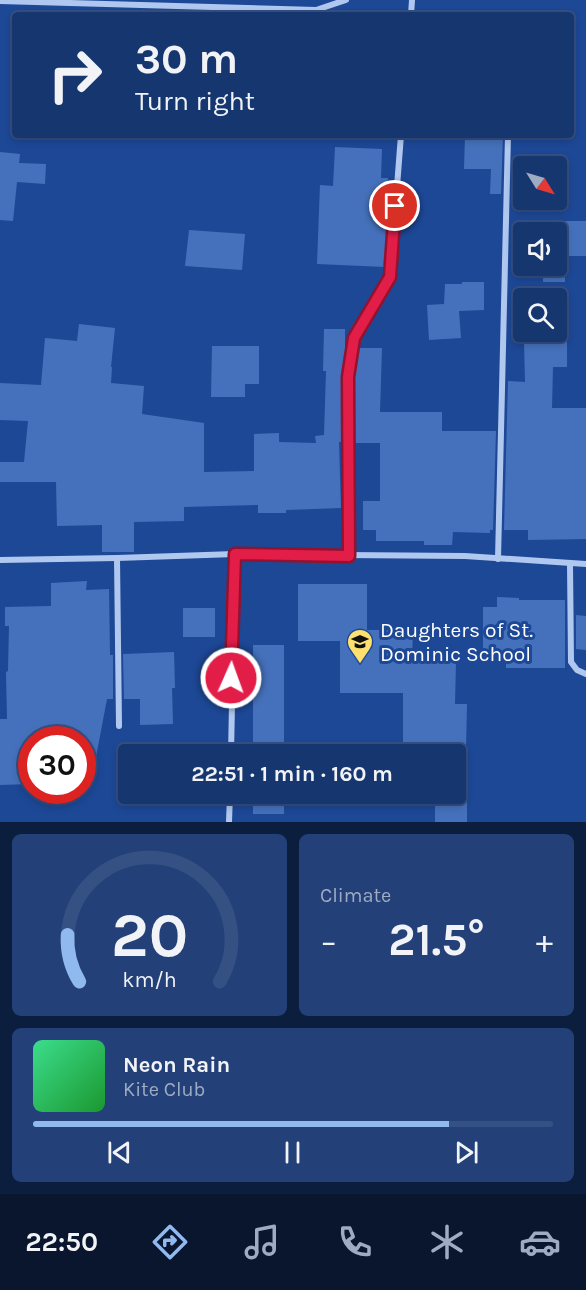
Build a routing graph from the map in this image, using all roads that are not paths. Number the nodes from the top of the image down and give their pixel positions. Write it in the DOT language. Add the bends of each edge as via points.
graph roads {
  1 [pos="346,0"];
  2 [pos="0,1"];
  3 [pos="401,138"];
  4 [pos="508,138"];
  5 [pos="235,554"];
  6 [pos="349,556"];
  7 [pos="117,558"];
  8 [pos="498,559"];
  9 [pos="0,560"];
  10 [pos="570,564"];
  11 [pos="586,564"];
  12 [pos="586,674"];
  13 [pos="119,726"];
  14 [pos="231,744"];
  15 [pos="230,804"];
  16 [pos="230,822"];
  1 -- 2 [label="street" via="316,10"];
  3 -- 6 [label="street" via="390,277 354,338 348,377"];
  4 -- 8 [label="street"];
  5 -- 6 [label="street"];
  5 -- 7 [label="street"];
  5 -- 14 [label="street"];
  6 -- 8 [label="street"];
  7 -- 9 [label="street"];
  7 -- 13 [label="street"];
  8 -- 10 [label="street"];
  10 -- 11 [label="street"];
  10 -- 12 [label="street" via="571,662"];
  15 -- 16 [label="street"];
}
